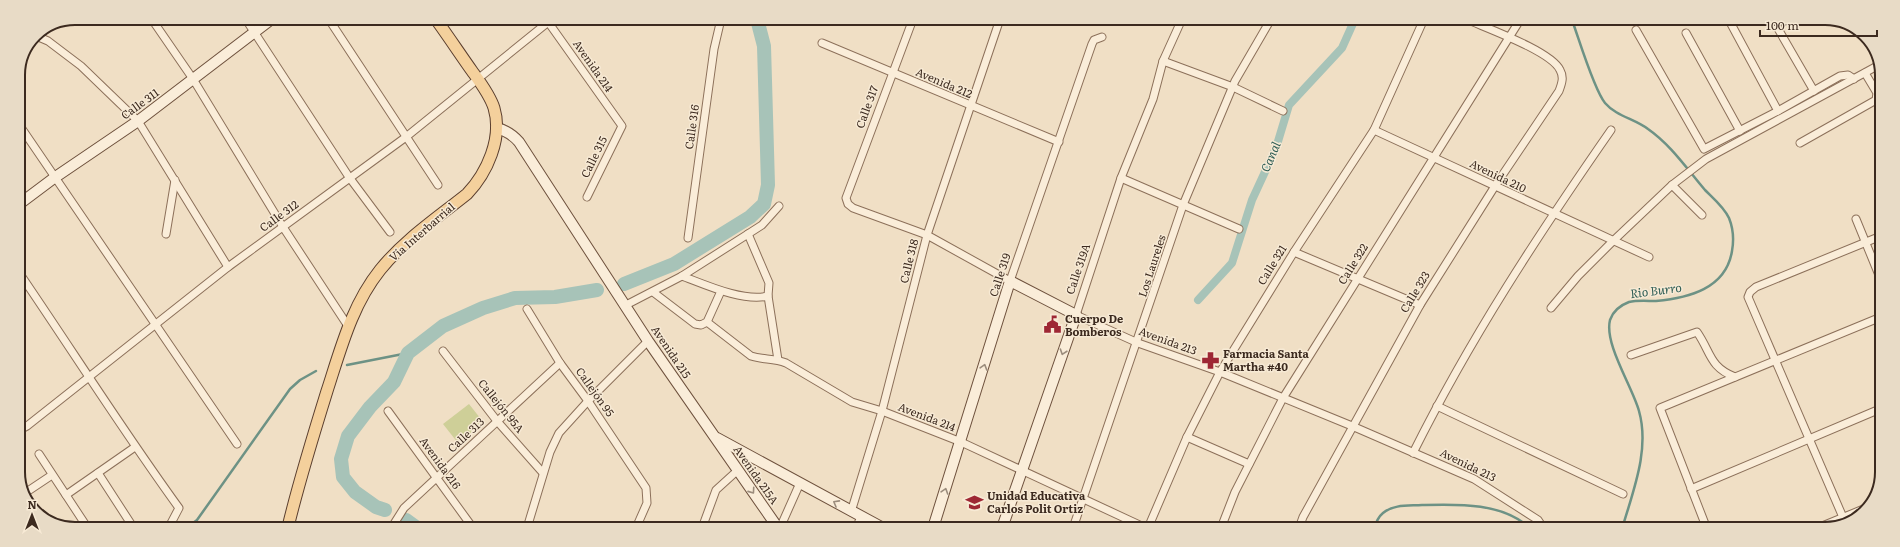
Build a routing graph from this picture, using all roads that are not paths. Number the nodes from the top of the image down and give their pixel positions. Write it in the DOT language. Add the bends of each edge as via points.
graph roads {
  1 [pos="156,25"];
  2 [pos="250,25"];
  3 [pos="264,25"];
  4 [pos="333,25"];
  5 [pos="440,25"];
  6 [pos="543,25"];
  7 [pos="552,25"];
  8 [pos="720,25"];
  9 [pos="911,25"];
  10 [pos="998,25"];
  11 [pos="1179,25"];
  12 [pos="1268,25"];
  13 [pos="1421,25"];
  14 [pos="1479,25"];
  15 [pos="1517,25"];
  16 [pos="1732,25"];
  17 [pos="1776,25"];
  18 [pos="1636,30"];
  19 [pos="254,32"];
  20 [pos="1686,33"];
  21 [pos="1102,37"];
  22 [pos="1509,37"];
  23 [pos="41,39"];
  24 [pos="822,43"];
  25 [pos="1163,61"];
  26 [pos="1874,68"];
  27 [pos="892,73"];
  28 [pos="1865,73"];
  29 [pos="193,79"];
  30 [pos="478,80"];
  31 [pos="1854,80"];
  32 [pos="1233,87"];
  33 [pos="1875,90"];
  34 [pos="1814,91"];
  35 [pos="1875,101"];
  36 [pos="970,105"];
  37 [pos="1283,111"];
  38 [pos="1778,111"];
  39 [pos="138,121"];
  40 [pos="622,126"];
  41 [pos="496,128"];
  42 [pos="1374,130"];
  43 [pos="1611,130"];
  44 [pos="1740,131"];
  45 [pos="25,134"];
  46 [pos="406,137"];
  47 [pos="1059,142"];
  48 [pos="1800,143"];
  49 [pos="1433,157"];
  50 [pos="349,177"];
  51 [pos="54,178"];
  52 [pos="1121,178"];
  53 [pos="175,180"];
  54 [pos="1672,184"];
  55 [pos="438,185"];
  56 [pos="1495,186"];
  57 [pos="586,198"];
  58 [pos="25,200"];
  59 [pos="848,204"];
  60 [pos="1184,205"];
  61 [pos="779,206"];
  62 [pos="1553,214"];
  63 [pos="1702,215"];
  64 [pos="1856,219"];
  65 [pos="283,227"];
  66 [pos="1239,229"];
  67 [pos="390,232"];
  68 [pos="166,234"];
  69 [pos="748,234"];
  70 [pos="927,236"];
  71 [pos="688,238"];
  72 [pos="1875,238"];
  73 [pos="1613,241"];
  74 [pos="1866,242"];
  75 [pos="1294,252"];
  76 [pos="1649,257"];
  77 [pos="1875,265"];
  78 [pos="228,267"];
  79 [pos="682,276"];
  80 [pos="1358,278"];
  81 [pos="25,281"];
  82 [pos="1010,281"];
  83 [pos="721,291"];
  84 [pos="653,292"];
  85 [pos="768,296"];
  86 [pos="626,305"];
  87 [pos="1420,305"];
  88 [pos="1551,308"];
  89 [pos="527,309"];
  90 [pos="1076,315"];
  91 [pos="1875,319"];
  92 [pos="707,322"];
  93 [pos="156,326"];
  94 [pos="348,326"];
  95 [pos="648,341"];
  96 [pos="1138,343"];
  97 [pos="443,351"];
  98 [pos="1631,355"];
  99 [pos="778,360"];
  100 [pos="1775,360"];
  101 [pos="560,363"];
  102 [pos="1220,372"];
  103 [pos="90,376"];
  104 [pos="1735,377"];
  105 [pos="1283,398"];
  106 [pos="588,400"];
  107 [pos="1437,406"];
  108 [pos="1875,410"];
  109 [pos="388,411"];
  110 [pos="882,411"];
  111 [pos="497,421"];
  112 [pos="1352,426"];
  113 [pos="25,427"];
  114 [pos="713,436"];
  115 [pos="1187,438"];
  116 [pos="1808,439"];
  117 [pos="961,442"];
  118 [pos="237,444"];
  119 [pos="135,447"];
  120 [pos="1413,453"];
  121 [pos="39,454"];
  122 [pos="1249,464"];
  123 [pos="738,470"];
  124 [pos="1023,470"];
  125 [pos="98,473"];
  126 [pos="543,473"];
  127 [pos="52,475"];
  128 [pos="436,477"];
  129 [pos="800,483"];
  130 [pos="1691,489"];
  131 [pos="29,490"];
  132 [pos="1623,494"];
  133 [pos="66,495"];
  134 [pos="1084,500"];
  135 [pos="851,512"];
  136 [pos="861,517"];
  137 [pos="1843,518"];
  138 [pos="84,522"];
  139 [pos="130,522"];
  140 [pos="172,522"];
  141 [pos="289,522"];
  142 [pos="396,522"];
  143 [pos="469,522"];
  144 [pos="529,522"];
  145 [pos="639,522"];
  146 [pos="704,522"];
  147 [pos="775,522"];
  148 [pos="782,522"];
  149 [pos="859,522"];
  150 [pos="871,522"];
  151 [pos="935,522"];
  152 [pos="1004,522"];
  153 [pos="1075,522"];
  154 [pos="1134,522"];
  155 [pos="1150,522"];
  156 [pos="1223,522"];
  157 [pos="1301,522"];
  158 [pos="1539,522"];
  159 [pos="1705,522"];
  1 -- 29 [label="street"];
  2 -- 19 [label="street"];
  3 -- 19 [label="street, Calle 311"];
  4 -- 46 [label="street"];
  5 -- 30 [label="main road, Vía Interbarrial"];
  6 -- 30 [label="street, Calle 312"];
  7 -- 40 [label="street, Avenida 214"];
  8 -- 71 [label="street, Calle 316" via="713,55"];
  9 -- 27 [label="street, Calle 317"];
  10 -- 36 [label="street, Calle 318"];
  11 -- 25 [label="street, Calle 319A"];
  12 -- 32 [label="street, Los Laureles"];
  13 -- 42 [label="street, Calle 321"];
  14 -- 22 [label="street"];
  15 -- 22 [label="street, Calle 322"];
  16 -- 38 [label="street"];
  17 -- 34 [label="street"];
  18 -- 44 [label="street" via="1702,148 1708,148"];
  19 -- 29 [label="street, Calle 311"];
  19 -- 50 [label="street"];
  20 -- 44 [label="street"];
  21 -- 47 [label="street, Calle 319" via="1094,40 1092,44"];
  22 -- 49 [label="street, Calle 322"];
  22 -- 56 [label="street, Calle 323" via="1551,59 1556,63 1562,76 1559,90"];
  23 -- 39 [label="street" via="81,66"];
  24 -- 27 [label="street, Avenida 212"];
  25 -- 32 [label="street"];
  25 -- 52 [label="street, Calle 319A" via="1152,99"];
  26 -- 28 [label="street"];
  27 -- 36 [label="street, Avenida 212"];
  27 -- 59 [label="street, Calle 317" via="846,198"];
  28 -- 31 [label="street"];
  28 -- 33 [label="street"];
  29 -- 39 [label="street, Calle 311"];
  29 -- 65 [label="street"];
  30 -- 41 [label="main road, Vía Interbarrial" via="493,106"];
  30 -- 46 [label="street, Calle 312"];
  31 -- 34 [label="street" via="1848,75 1840,76"];
  31 -- 54 [label="street" via="1706,159"];
  32 -- 37 [label="street"];
  32 -- 60 [label="street, Los Laureles"];
  34 -- 38 [label="street"];
  35 -- 48 [label="street"];
  36 -- 47 [label="street, Avenida 212"];
  36 -- 70 [label="street, Calle 318"];
  38 -- 44 [label="street"];
  39 -- 51 [label="street, Calle 311"];
  39 -- 53 [label="street"];
  40 -- 57 [label="street, Calle 315"];
  41 -- 86 [label="street, Avenida 215" via="505,130 519,142"];
  41 -- 94 [label="main road, Vía Interbarrial" via="489,159 477,184 394,254 365,292"];
  42 -- 49 [label="street, Avenida 210"];
  42 -- 75 [label="street, Calle 321"];
  43 -- 62 [label="street"];
  45 -- 51 [label="street"];
  46 -- 50 [label="street, Calle 312"];
  46 -- 55 [label="street"];
  47 -- 82 [label="street, Calle 319"];
  49 -- 56 [label="street, Avenida 210"];
  49 -- 80 [label="street, Calle 322"];
  50 -- 65 [label="street, Calle 312"];
  50 -- 67 [label="street"];
  51 -- 58 [label="street, Calle 311"];
  51 -- 93 [label="street"];
  52 -- 60 [label="street"];
  52 -- 90 [label="street, Calle 319A"];
  53 -- 68 [label="street"];
  53 -- 78 [label="street"];
  54 -- 63 [label="street"];
  54 -- 73 [label="street"];
  56 -- 62 [label="street, Avenida 210"];
  56 -- 87 [label="street, Calle 323"];
  59 -- 70 [label="street, Avenida 213"];
  60 -- 66 [label="street"];
  60 -- 96 [label="street, Los Laureles"];
  61 -- 69 [label="street" via="762,225"];
  62 -- 73 [label="street, Avenida 210"];
  62 -- 107 [label="street" via="1469,346"];
  64 -- 74 [label="street"];
  65 -- 78 [label="street, Calle 312"];
  65 -- 94 [label="street"];
  69 -- 79 [label="street"];
  69 -- 85 [label="street" via="770,283"];
  70 -- 82 [label="street, Avenida 213"];
  70 -- 110 [label="street, Calle 318"];
  72 -- 74 [label="street"];
  73 -- 76 [label="street, Avenida 210"];
  73 -- 88 [label="street"];
  74 -- 77 [label="street"];
  74 -- 100 [label="street" via="1756,287 1750,292 1749,302"];
  75 -- 80 [label="street"];
  75 -- 102 [label="street, Calle 321"];
  78 -- 93 [label="street, Calle 312"];
  79 -- 83 [label="street"];
  79 -- 84 [label="street"];
  80 -- 87 [label="street"];
  80 -- 105 [label="street, Calle 322"];
  81 -- 103 [label="street"];
  82 -- 90 [label="street, Avenida 213"];
  117 -- 82 [label="street, Calle 319, one-way"];
  83 -- 85 [label="street" via="760,298"];
  83 -- 92 [label="street"];
  84 -- 86 [label="street"];
  84 -- 92 [label="street" via="695,324"];
  85 -- 99 [label="street"];
  86 -- 95 [label="street, Avenida 215"];
  87 -- 112 [label="street, Calle 323"];
  89 -- 101 [label="street, Callejón 95"];
  90 -- 96 [label="street, Avenida 213"];
  90 -- 124 [label="street, Calle 319A, one-way"];
  91 -- 100 [label="street"];
  92 -- 99 [label="street, Avenida 214" via="751,356"];
  93 -- 103 [label="street, Calle 312"];
  93 -- 118 [label="street"];
  94 -- 141 [label="main road, Vía Interbarrial"];
  95 -- 106 [label="street"];
  95 -- 114 [label="street, Avenida 215"];
  96 -- 102 [label="street, Avenida 213"];
  96 -- 134 [label="street, Los Laureles"];
  97 -- 111 [label="street, Callejón 95A"];
  98 -- 104 [label="street" via="1697,332 1711,361"];
  99 -- 110 [label="street, Avenida 214" via="852,402"];
  100 -- 104 [label="street"];
  100 -- 116 [label="street"];
  101 -- 106 [label="street, Callejón 95"];
  101 -- 111 [label="street, Calle 313"];
  102 -- 105 [label="street, Avenida 213"];
  102 -- 115 [label="street, Calle 321"];
  103 -- 113 [label="street, Calle 312"];
  103 -- 119 [label="street"];
  104 -- 130 [label="street" via="1660,408"];
  105 -- 112 [label="street, Avenida 213"];
  105 -- 122 [label="street, Calle 322"];
  106 -- 126 [label="street" via="559,433"];
  106 -- 145 [label="street, Callejón 95" via="646,488 648,503"];
  107 -- 120 [label="street"];
  107 -- 132 [label="street"];
  108 -- 116 [label="street"];
  109 -- 128 [label="street, Avenida 216"];
  110 -- 117 [label="street, Avenida 214"];
  110 -- 135 [label="street, Calle 318"];
  111 -- 126 [label="street, Callejón 95A"];
  111 -- 128 [label="street, Calle 313"];
  112 -- 120 [label="street, Avenida 213"];
  112 -- 157 [label="street, Calle 323"];
  114 -- 123 [label="street, Avenida 215A"];
  114 -- 129 [label="street, Avenida 215"];
  115 -- 122 [label="street"];
  115 -- 155 [label="street, Calle 321"];
  116 -- 130 [label="street"];
  116 -- 137 [label="street"];
  117 -- 124 [label="street, Avenida 214"];
  151 -- 117 [label="street, Calle 319, one-way"];
  119 -- 125 [label="street"];
  119 -- 140 [label="street" via="179,508"];
  120 -- 158 [label="street, Avenida 213" via="1474,479"];
  121 -- 127 [label="street"];
  122 -- 156 [label="street, Calle 322" via="1234,492"];
  123 -- 146 [label="street" via="716,490"];
  123 -- 147 [label="street, Avenida 215A, one-way"];
  124 -- 134 [label="street, Avenida 214"];
  124 -- 152 [label="street, Calle 319A"];
  125 -- 133 [label="street"];
  125 -- 139 [label="street"];
  126 -- 144 [label="street"];
  127 -- 131 [label="street"];
  127 -- 133 [label="street"];
  128 -- 142 [label="street, Calle 313" via="404,508"];
  128 -- 143 [label="street, Avenida 216"];
  135 -- 129 [label="street, Avenida 215, one-way"];
  129 -- 148 [label="street"];
  130 -- 159 [label="street"];
  133 -- 138 [label="street"];
  134 -- 153 [label="street, Los Laureles"];
  134 -- 154 [label="street, Avenida 214"];
  135 -- 136 [label="street, Avenida 215"];
  136 -- 149 [label="street"];
  136 -- 150 [label="street, Avenida 215"];
}
